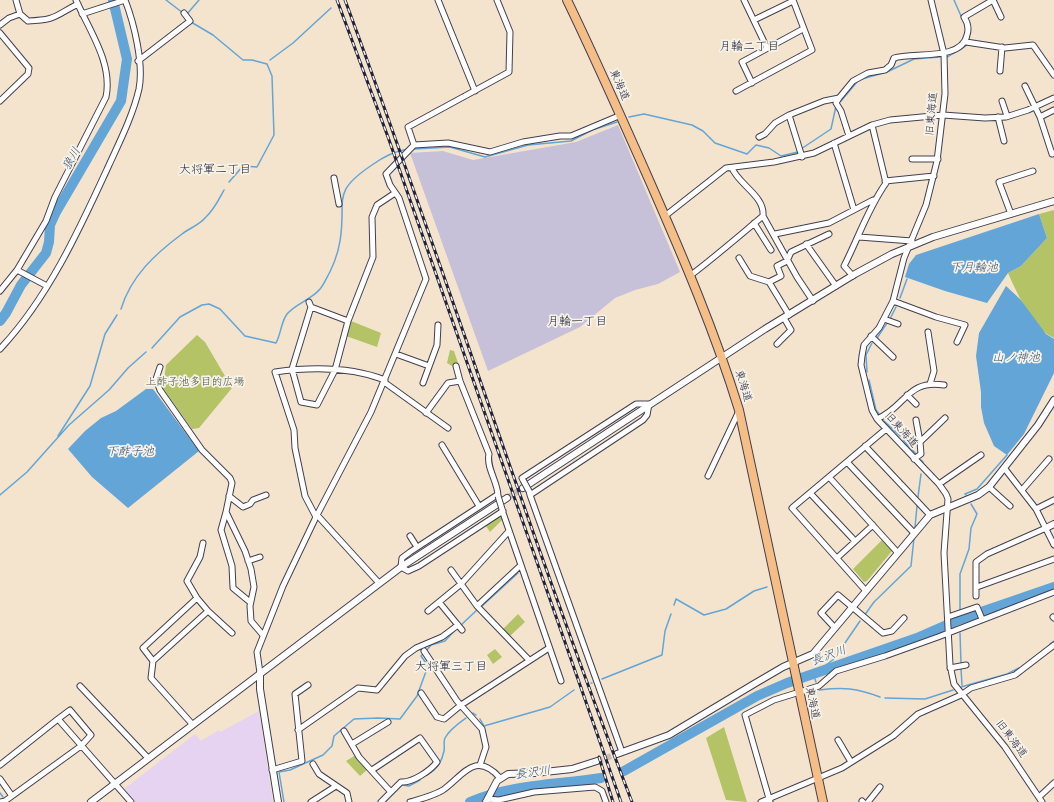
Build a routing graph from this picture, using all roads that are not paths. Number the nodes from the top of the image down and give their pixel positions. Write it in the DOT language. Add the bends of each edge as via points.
graph roads {
  1 [pos="16,0"];
  2 [pos="125,0"];
  3 [pos="438,0"];
  4 [pos="497,0"];
  5 [pos="567,0"];
  6 [pos="744,0"];
  7 [pos="793,0"];
  8 [pos="930,0"];
  9 [pos="993,0"];
  10 [pos="77,2"];
  11 [pos="184,13"];
  12 [pos="20,14"];
  13 [pos="82,14"];
  14 [pos="1001,17"];
  15 [pos="754,20"];
  16 [pos="0,25"];
  17 [pos="802,29"];
  18 [pos="0,33"];
  19 [pos="966,42"];
  20 [pos="980,47"];
  21 [pos="768,48"];
  22 [pos="1001,49"];
  23 [pos="944,54"];
  24 [pos="138,61"];
  25 [pos="1000,71"];
  26 [pos="1054,75"];
  27 [pos="752,83"];
  28 [pos="1025,86"];
  29 [pos="475,90"];
  30 [pos="736,91"];
  31 [pos="839,98"];
  32 [pos="1054,98"];
  33 [pos="0,101"];
  34 [pos="1002,101"];
  35 [pos="1035,107"];
  36 [pos="1054,110"];
  37 [pos="621,115"];
  38 [pos="943,115"];
  39 [pos="789,116"];
  40 [pos="1007,116"];
  41 [pos="998,117"];
  42 [pos="1040,117"];
  43 [pos="872,125"];
  44 [pos="848,136"];
  45 [pos="759,137"];
  46 [pos="1004,141"];
  47 [pos="834,143"];
  48 [pos="412,147"];
  49 [pos="1054,153"];
  50 [pos="802,155"];
  51 [pos="938,159"];
  52 [pos="912,160"];
  53 [pos="732,168"];
  54 [pos="1033,171"];
  55 [pos="934,176"];
  56 [pos="334,178"];
  57 [pos="885,181"];
  58 [pos="395,193"];
  59 [pos="873,200"];
  60 [pos="1054,201"];
  61 [pos="339,204"];
  62 [pos="854,210"];
  63 [pos="1011,214"];
  64 [pos="665,216"];
  65 [pos="763,216"];
  66 [pos="754,223"];
  67 [pos="775,234"];
  68 [pos="829,234"];
  69 [pos="859,237"];
  70 [pos="806,244"];
  71 [pos="911,244"];
  72 [pos="771,250"];
  73 [pos="739,258"];
  74 [pos="788,260"];
  75 [pos="18,271"];
  76 [pos="691,275"];
  77 [pos="853,276"];
  78 [pos="769,282"];
  79 [pos="47,286"];
  80 [pos="836,286"];
  81 [pos="0,291"];
  82 [pos="813,301"];
  83 [pos="893,301"];
  84 [pos="786,316"];
  85 [pos="884,319"];
  86 [pos="348,321"];
  87 [pos="898,324"];
  88 [pos="438,325"];
  89 [pos="928,332"];
  90 [pos="871,336"];
  91 [pos="957,342"];
  92 [pos="776,344"];
  93 [pos="0,349"];
  94 [pos="396,354"];
  95 [pos="723,357"];
  96 [pos="893,357"];
  97 [pos="429,366"];
  98 [pos="456,366"];
  99 [pos="160,367"];
  100 [pos="292,369"];
  101 [pos="335,370"];
  102 [pos="384,381"];
  103 [pos="460,381"];
  104 [pos="422,383"];
  105 [pos="930,384"];
  106 [pos="944,385"];
  107 [pos="908,395"];
  108 [pos="1054,400"];
  109 [pos="649,404"];
  110 [pos="916,404"];
  111 [pos="739,410"];
  112 [pos="426,413"];
  113 [pos="945,418"];
  114 [pos="877,419"];
  115 [pos="916,420"];
  116 [pos="448,428"];
  117 [pos="886,429"];
  118 [pos="920,442"];
  119 [pos="442,445"];
  120 [pos="865,446"];
  121 [pos="981,455"];
  122 [pos="914,459"];
  123 [pos="1049,459"];
  124 [pos="847,462"];
  125 [pos="1005,469"];
  126 [pos="708,476"];
  127 [pos="828,477"];
  128 [pos="939,484"];
  129 [pos="989,487"];
  130 [pos="1022,490"];
  131 [pos="527,491"];
  132 [pos="810,493"];
  133 [pos="266,495"];
  134 [pos="229,496"];
  135 [pos="497,496"];
  136 [pos="507,498"];
  137 [pos="1054,500"];
  138 [pos="479,506"];
  139 [pos="1010,506"];
  140 [pos="947,508"];
  141 [pos="1036,509"];
  142 [pos="502,510"];
  143 [pos="226,512"];
  144 [pos="930,515"];
  145 [pos="316,516"];
  146 [pos="1054,524"];
  147 [pos="873,525"];
  148 [pos="1046,528"];
  149 [pos="509,531"];
  150 [pos="914,533"];
  151 [pos="410,536"];
  152 [pos="855,541"];
  153 [pos="203,543"];
  154 [pos="1054,545"];
  155 [pos="417,547"];
  156 [pos="898,553"];
  157 [pos="260,557"];
  158 [pos="837,558"];
  159 [pos="1054,559"];
  160 [pos="248,561"];
  161 [pos="521,566"];
  162 [pos="400,567"];
  163 [pos="451,570"];
  164 [pos="379,583"];
  165 [pos="461,584"];
  166 [pos="976,587"];
  167 [pos="866,591"];
  168 [pos="1054,592"];
  169 [pos="976,596"];
  170 [pos="197,598"];
  171 [pos="250,602"];
  172 [pos="439,602"];
  173 [pos="477,607"];
  174 [pos="852,608"];
  175 [pos="208,611"];
  176 [pos="428,611"];
  177 [pos="948,617"];
  178 [pos="904,618"];
  179 [pos="982,619"];
  180 [pos="835,628"];
  181 [pos="949,632"];
  182 [pos="232,634"];
  183 [pos="263,635"];
  184 [pos="1054,645"];
  185 [pos="549,648"];
  186 [pos="425,653"];
  187 [pos="529,660"];
  188 [pos="153,661"];
  189 [pos="793,663"];
  190 [pos="966,665"];
  191 [pos="950,668"];
  192 [pos="260,673"];
  193 [pos="561,681"];
  194 [pos="308,685"];
  195 [pos="80,686"];
  196 [pos="798,688"];
  197 [pos="421,693"];
  198 [pos="961,694"];
  199 [pos="461,706"];
  200 [pos="58,720"];
  201 [pos="388,722"];
  202 [pos="192,724"];
  203 [pos="298,730"];
  204 [pos="344,731"];
  205 [pos="838,740"];
  206 [pos="352,744"];
  207 [pos="81,746"];
  208 [pos="620,753"];
  209 [pos="148,758"];
  210 [pos="597,761"];
  211 [pos="851,762"];
  212 [pos="312,764"];
  213 [pos="0,765"];
  214 [pos="480,765"];
  215 [pos="272,770"];
  216 [pos="372,770"];
  217 [pos="500,778"];
  218 [pos="817,778"];
  219 [pos="0,779"];
  220 [pos="115,783"];
  221 [pos="1054,783"];
  222 [pos="336,786"];
  223 [pos="880,787"];
  224 [pos="390,791"];
  225 [pos="12,796"];
  226 [pos="770,800"];
  227 [pos="1040,800"];
  228 [pos="487,801"];
  229 [pos="500,801"];
  230 [pos="0,802"];
  231 [pos="91,802"];
  232 [pos="131,802"];
  233 [pos="278,802"];
  234 [pos="311,802"];
  235 [pos="349,802"];
  236 [pos="381,802"];
  237 [pos="410,802"];
  238 [pos="606,802"];
  239 [pos="760,802"];
  240 [pos="823,802"];
  241 [pos="868,802"];
  1 -- 12 [label="street"];
  2 -- 13 [label="street"];
  2 -- 24 [label="street" via="135,30"];
  3 -- 29 [label="street"];
  4 -- 29 [label="street" via="510,32 510,72"];
  5 -- 37 [label="highway, 東海道"];
  6 -- 15 [label="street"];
  7 -- 15 [label="street"];
  7 -- 17 [label="street"];
  8 -- 23 [label="street, 旧東海道"];
  9 -- 14 [label="street"];
  9 -- 19 [label="street" via="964,18 968,28"];
  10 -- 12 [label="street" via="48,20 28,21"];
  10 -- 13 [label="street"];
  11 -- 24 [label="street" via="190,21"];
  12 -- 16 [label="street"];
  13 -- 75 [label="street" via="93,34 105,68 108,81 106,97 55,197 46,221"];
  15 -- 21 [label="street"];
  17 -- 21 [label="street"];
  17 -- 27 [label="street" via="812,50"];
  18 -- 33 [label="street" via="30,68 28,74"];
  19 -- 22 [label="street"];
  19 -- 23 [label="street"];
  20 -- 22 [label="street"];
  21 -- 27 [label="street" via="742,62"];
  22 -- 25 [label="street"];
  22 -- 26 [label="street" via="1033,45"];
  23 -- 31 [label="street" via="904,55 894,58 891,66 885,70 868,73 853,81"];
  23 -- 38 [label="street, 旧東海道"];
  24 -- 79 [label="street" via="139,89 127,122 102,179"];
  27 -- 30 [label="street"];
  28 -- 35 [label="street"];
  29 -- 48 [label="street" via="408,127"];
  31 -- 39 [label="street" via="824,101"];
  31 -- 44 [label="street" via="836,103"];
  32 -- 35 [label="street"];
  34 -- 40 [label="street"];
  35 -- 40 [label="street"];
  35 -- 42 [label="street"];
  36 -- 42 [label="street"];
  37 -- 48 [label="street" via="571,136 523,142 490,152 448,143"];
  37 -- 64 [label="highway, 東海道"];
  38 -- 41 [label="street"];
  38 -- 43 [label="street" via="890,120"];
  38 -- 51 [label="street, 旧東海道"];
  39 -- 45 [label="street" via="775,123"];
  39 -- 50 [label="street"];
  40 -- 41 [label="street"];
  41 -- 46 [label="street"];
  42 -- 49 [label="street" via="1052,154"];
  43 -- 44 [label="street"];
  43 -- 57 [label="street"];
  44 -- 47 [label="street"];
  47 -- 50 [label="street" via="814,153"];
  47 -- 62 [label="street"];
  48 -- 58 [label="street" via="386,174"];
  50 -- 53 [label="street"];
  51 -- 52 [label="street"];
  51 -- 55 [label="street, 旧東海道"];
  53 -- 64 [label="street" via="726,168"];
  53 -- 65 [label="street" via="736,176 761,203"];
  54 -- 63 [label="street" via="999,182"];
  55 -- 57 [label="street"];
  55 -- 71 [label="street, 旧東海道"];
  56 -- 61 [label="street"];
  57 -- 59 [label="street"];
  58 -- 86 [label="street" via="377,205 372,217 373,257"];
  58 -- 94 [label="street" via="399,198 426,279"];
  59 -- 62 [label="street"];
  59 -- 69 [label="street"];
  60 -- 63 [label="street"];
  62 -- 67 [label="street" via="829,223"];
  63 -- 71 [label="street"];
  64 -- 76 [label="highway, 東海道"];
  65 -- 66 [label="street"];
  65 -- 67 [label="street"];
  66 -- 72 [label="street"];
  66 -- 76 [label="street" via="727,242"];
  67 -- 74 [label="street"];
  68 -- 70 [label="street"];
  69 -- 71 [label="street"];
  69 -- 77 [label="street" via="844,266"];
  70 -- 74 [label="street" via="791,252"];
  70 -- 80 [label="street"];
  71 -- 77 [label="street"];
  71 -- 83 [label="street, 旧東海道" via="904,258"];
  73 -- 78 [label="street" via="750,276"];
  74 -- 78 [label="street" via="777,266 781,276"];
  74 -- 82 [label="street"];
  75 -- 79 [label="street"];
  75 -- 81 [label="street"];
  76 -- 95 [label="highway, 東海道"];
  77 -- 80 [label="street"];
  78 -- 84 [label="street"];
  79 -- 93 [label="street" via="15,333"];
  80 -- 82 [label="street"];
  82 -- 84 [label="street"];
  83 -- 85 [label="street, 旧東海道"];
  83 -- 91 [label="street" via="965,325"];
  84 -- 92 [label="street" via="791,330"];
  84 -- 95 [label="street"];
  85 -- 87 [label="street"];
  85 -- 90 [label="street, 旧東海道"];
  86 -- 100 [label="street" via="310,305"];
  86 -- 101 [label="street"];
  88 -- 97 [label="street" via="436,345"];
  89 -- 105 [label="street" via="934,371"];
  90 -- 96 [label="street"];
  90 -- 114 [label="street, 旧東海道" via="864,345 861,364 872,410"];
  94 -- 97 [label="street"];
  94 -- 102 [label="street"];
  95 -- 109 [label="street"];
  95 -- 111 [label="highway, 東海道"];
  97 -- 104 [label="street"];
  98 -- 103 [label="street"];
  99 -- 134 [label="street" via="156,380 160,390 202,450 230,478 232,483"];
  100 -- 101 [label="street"];
  100 -- 101 [label="street" via="301,402 317,405"];
  100 -- 145 [label="street" via="275,372 294,430 294,448 305,496"];
  101 -- 102 [label="street" via="366,373"];
  102 -- 112 [label="street"];
  102 -- 145 [label="street" via="371,412"];
  103 -- 112 [label="street" via="448,383"];
  103 -- 135 [label="street" via="489,454 488,461 498,489"];
  105 -- 106 [label="street"];
  105 -- 107 [label="street" via="918,386"];
  107 -- 110 [label="street"];
  107 -- 114 [label="street" via="886,415"];
  108 -- 125 [label="street"];
  109 -- 131 [label="street"];
  109 -- 131 [label="street" via="643,420"];
  109 -- 131 [label="street, bridge" via="636,404 522,478"];
  111 -- 126 [label="street"];
  111 -- 189 [label="highway, 東海道"];
  112 -- 116 [label="street"];
  113 -- 118 [label="street"];
  114 -- 117 [label="street, 旧東海道"];
  115 -- 118 [label="street"];
  117 -- 120 [label="street"];
  117 -- 122 [label="street, 旧東海道"];
  118 -- 122 [label="street" via="921,454"];
  119 -- 138 [label="street"];
  120 -- 124 [label="street"];
  120 -- 144 [label="street"];
  121 -- 128 [label="street"];
  122 -- 128 [label="street, 旧東海道"];
  123 -- 130 [label="street"];
  124 -- 127 [label="street"];
  124 -- 150 [label="street"];
  125 -- 129 [label="street"];
  125 -- 130 [label="street"];
  127 -- 132 [label="street"];
  127 -- 147 [label="street"];
  128 -- 140 [label="street, 旧東海道" via="948,499"];
  129 -- 139 [label="street"];
  129 -- 140 [label="street" via="978,495"];
  130 -- 141 [label="street"];
  131 -- 208 [label="street" via="578,628"];
  132 -- 152 [label="street"];
  132 -- 158 [label="street" via="792,508"];
  133 -- 134 [label="street" via="243,507"];
  134 -- 143 [label="street"];
  135 -- 138 [label="street"];
  135 -- 142 [label="street, bridge"];
  136 -- 162 [label="street"];
  137 -- 141 [label="street"];
  138 -- 155 [label="street"];
  140 -- 144 [label="street"];
  140 -- 177 [label="street, 旧東海道" via="944,553"];
  141 -- 148 [label="street"];
  142 -- 149 [label="street"];
  142 -- 162 [label="street" via="419,566 408,571"];
  143 -- 160 [label="street"];
  143 -- 171 [label="street" via="221,530 232,566 233,588"];
  144 -- 150 [label="street"];
  145 -- 164 [label="street"];
  145 -- 183 [label="street"];
  146 -- 148 [label="street"];
  147 -- 152 [label="street"];
  147 -- 156 [label="street"];
  148 -- 154 [label="street"];
  148 -- 166 [label="street" via="987,554 976,562"];
  149 -- 161 [label="street"];
  149 -- 165 [label="street"];
  150 -- 156 [label="street"];
  151 -- 155 [label="street"];
  152 -- 158 [label="street"];
  153 -- 170 [label="street" via="200,557 187,581"];
  155 -- 162 [label="street" via="402,558"];
  156 -- 167 [label="street"];
  157 -- 160 [label="street"];
  158 -- 167 [label="street"];
  159 -- 166 [label="street"];
  160 -- 171 [label="street" via="254,587"];
  161 -- 173 [label="street"];
  161 -- 185 [label="street"];
  162 -- 164 [label="street"];
  163 -- 165 [label="street"];
  164 -- 192 [label="street"];
  165 -- 172 [label="street"];
  165 -- 173 [label="street"];
  166 -- 169 [label="street"];
  167 -- 174 [label="street"];
  168 -- 179 [label="street"];
  170 -- 175 [label="street"];
  170 -- 188 [label="street" via="143,648"];
  171 -- 183 [label="street" via="251,621"];
  172 -- 176 [label="street"];
  172 -- 203 [label="street" via="459,627 405,656 377,690 358,688"];
  173 -- 187 [label="street"];
  174 -- 178 [label="street" via="883,633 892,631"];
  174 -- 180 [label="street"];
  174 -- 180 [label="street" via="838,595 821,613"];
  175 -- 182 [label="street"];
  175 -- 188 [label="street"];
  177 -- 179 [label="street" via="977,608"];
  177 -- 181 [label="street, 旧東海道"];
  179 -- 181 [label="street"];
  180 -- 189 [label="street" via="814,654"];
  181 -- 191 [label="street, 旧東海道"];
  181 -- 196 [label="street" via="836,671 818,686"];
  183 -- 192 [label="street" via="257,652"];
  184 -- 198 [label="street" via="1016,675 971,688"];
  185 -- 187 [label="street"];
  185 -- 193 [label="street"];
  186 -- 199 [label="street"];
  187 -- 199 [label="street"];
  188 -- 202 [label="street" via="151,678"];
  189 -- 196 [label="highway, 東海道"];
  189 -- 208 [label="street" via="669,736"];
  190 -- 191 [label="street"];
  191 -- 198 [label="street, 旧東海道" via="954,684"];
  192 -- 202 [label="street"];
  192 -- 215 [label="street"];
  194 -- 203 [label="street" via="294,694"];
  195 -- 209 [label="street"];
  196 -- 218 [label="highway, 東海道"];
  196 -- 226 [label="street" via="745,715"];
  197 -- 199 [label="street" via="437,717 444,719"];
  198 -- 211 [label="street" via="918,714 893,736"];
  198 -- 227 [label="street, 旧東海道" via="1005,747"];
  199 -- 214 [label="street" via="480,725 484,734 486,752"];
  200 -- 207 [label="street"];
  200 -- 207 [label="street" via="70,710 91,735"];
  200 -- 213 [label="street"];
  201 -- 206 [label="street"];
  202 -- 209 [label="street"];
  203 -- 215 [label="street" via="302,761"];
  204 -- 206 [label="street"];
  205 -- 211 [label="street"];
  206 -- 216 [label="street" via="359,757"];
  207 -- 220 [label="street"];
  207 -- 225 [label="street"];
  209 -- 220 [label="street"];
  210 -- 217 [label="street" via="572,769 508,774"];
  211 -- 218 [label="street"];
  212 -- 222 [label="street" via="319,774"];
  214 -- 217 [label="street" via="493,771"];
  214 -- 237 [label="street" via="463,771 443,790"];
  215 -- 233 [label="street"];
  216 -- 224 [label="street"];
  216 -- 224 [label="street" via="420,738 437,762 408,783 401,782"];
  217 -- 228 [label="street"];
  218 -- 226 [label="street"];
  218 -- 240 [label="highway, 東海道"];
  219 -- 225 [label="street"];
  220 -- 231 [label="street"];
  220 -- 232 [label="street"];
  221 -- 227 [label="street"];
  222 -- 234 [label="street"];
  222 -- 235 [label="street" via="348,793"];
  223 -- 241 [label="street"];
  224 -- 236 [label="street"];
  225 -- 230 [label="street"];
  226 -- 239 [label="street"];
  228 -- 229 [label="street"];
  229 -- 238 [label="street" via="534,792 595,787 602,791"];
}
